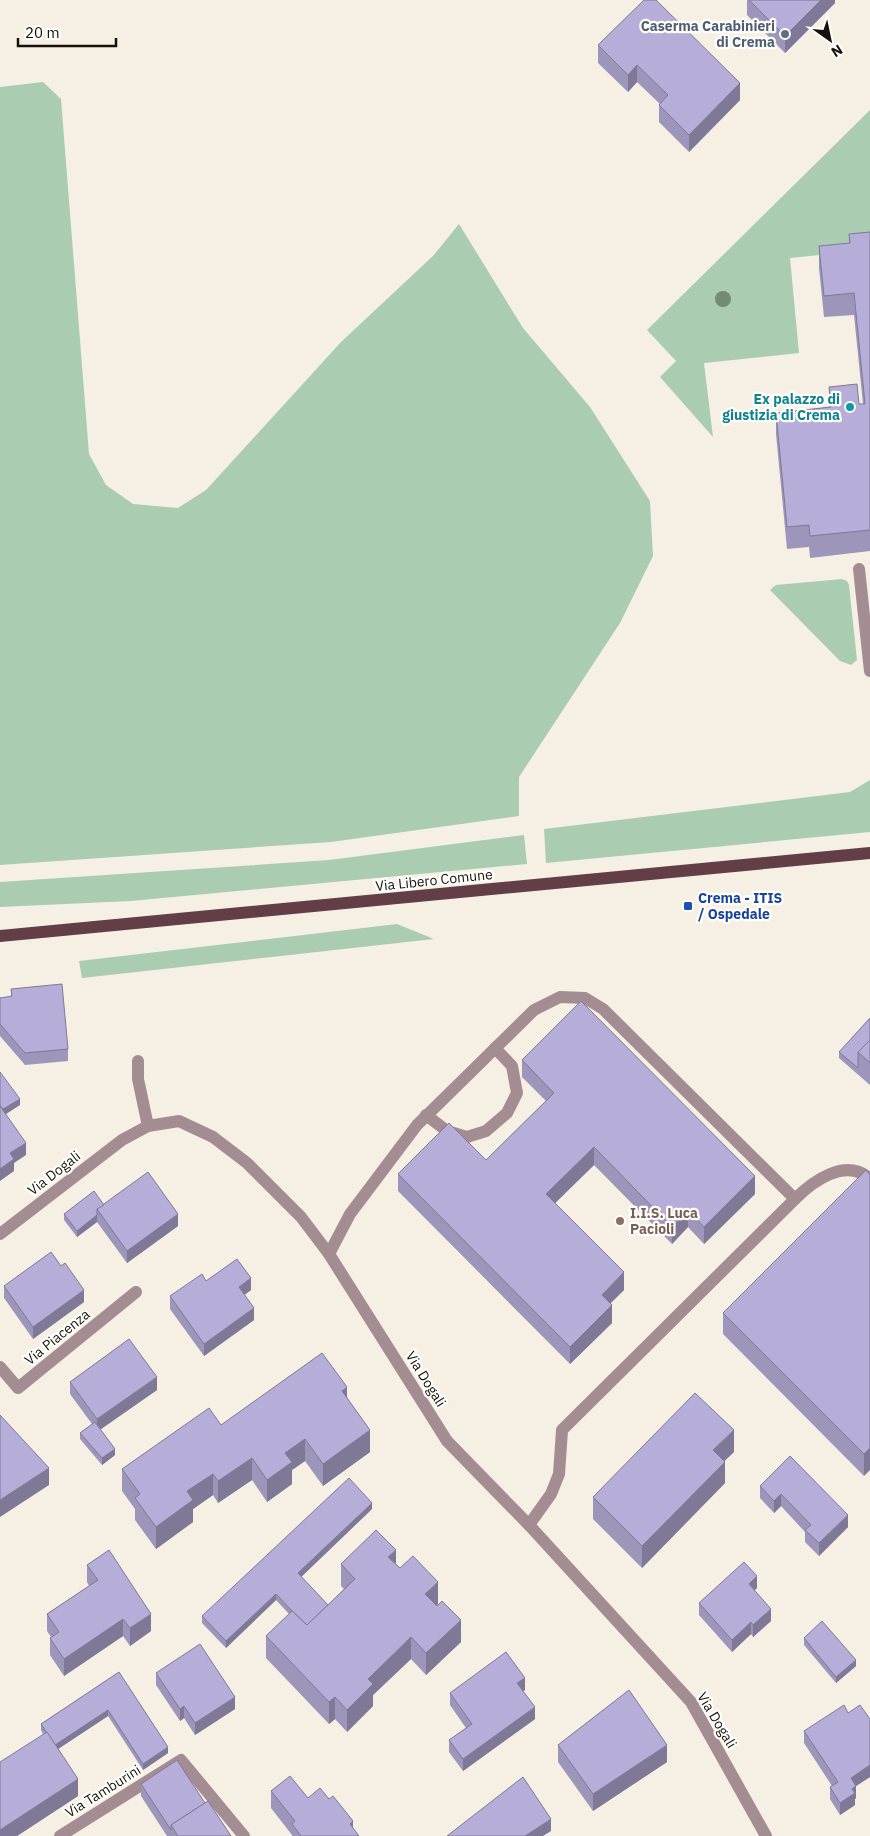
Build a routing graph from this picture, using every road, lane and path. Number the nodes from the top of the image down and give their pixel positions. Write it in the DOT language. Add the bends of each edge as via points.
graph roads {
  1 [pos="859,568"];
  2 [pos="870,671"];
  3 [pos="870,853"];
  4 [pos="0,936"];
  5 [pos="495,1048"];
  6 [pos="138,1061"];
  7 [pos="426,1115"];
  8 [pos="148,1126"];
  9 [pos="870,1179"];
  10 [pos="795,1200"];
  11 [pos="0,1234"];
  12 [pos="329,1254"];
  13 [pos="136,1292"];
  14 [pos="0,1367"];
  15 [pos="529,1525"];
  16 [pos="60,1836"];
  17 [pos="244,1836"];
  18 [pos="766,1836"];
  1 -- 2 [label="street"];
  3 -- 4 [label="main road, Via Libero Comune"];
  5 -- 7 [label="street"];
  5 -- 7 [label="street" via="512,1066 517,1093 507,1113 486,1131 467,1137 447,1131"];
  5 -- 10 [label="street" via="534,1010 560,997 585,998 603,1009"];
  6 -- 8 [label="street" via="138,1080"];
  7 -- 12 [label="street" via="350,1214"];
  8 -- 11 [label="street, Via Dogali" via="122,1140"];
  8 -- 12 [label="street, Via Dogali" via="179,1121 213,1137 254,1170 301,1217"];
  9 -- 10 [label="street" via="862,1172 836,1171 812,1182"];
  10 -- 15 [label="street" via="562,1430 558,1474 551,1494"];
  12 -- 15 [label="street, Via Dogali" via="447,1441"];
  13 -- 14 [label="street, Via Piacenza" via="18,1388"];
  15 -- 18 [label="street, Via Dogali" via="691,1702"];
  16 -- 17 [label="street, Via Tamburini" via="181,1760"];
}
